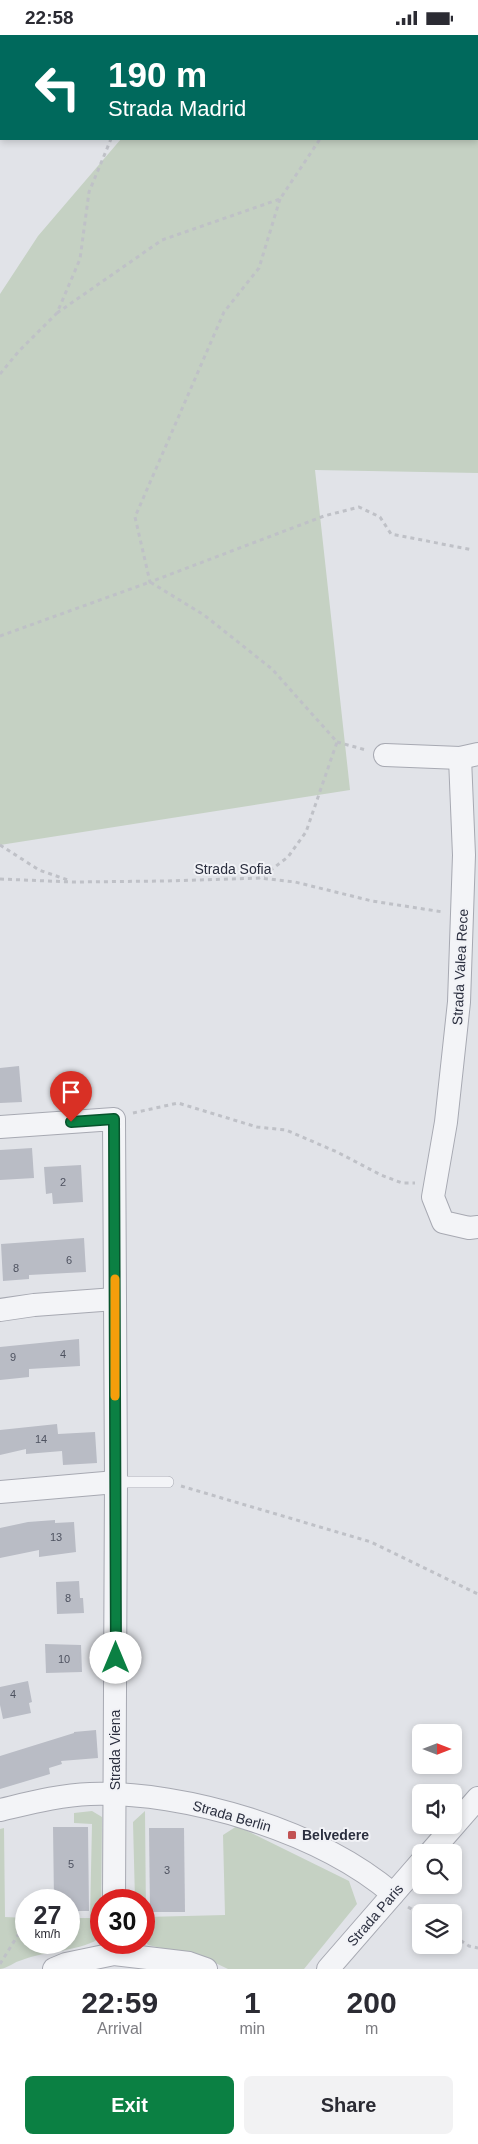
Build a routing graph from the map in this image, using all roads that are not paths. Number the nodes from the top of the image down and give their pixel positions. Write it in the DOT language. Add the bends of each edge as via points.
graph roads {
  1 [pos="385,755"];
  2 [pos="469,756"];
  3 [pos="0,1127"];
  4 [pos="478,1227"];
  5 [pos="115,1299"];
  6 [pos="0,1311"];
  7 [pos="116,1482"];
  8 [pos="168,1483"];
  9 [pos="0,1492"];
  10 [pos="115,1794"];
  11 [pos="478,1797"];
  12 [pos="0,1810"];
  13 [pos="438,1844"];
  14 [pos="412,1872"];
  15 [pos="114,1889"];
  16 [pos="392,1893"];
  17 [pos="96,1954"];
  18 [pos="144,1954"];
  19 [pos="54,1969"];
  20 [pos="206,1969"];
  21 [pos="328,1969"];
  1 -- 2 [label="street, Strada Valea Rece"];
  2 -- 4 [label="street, Strada Valea Rece" via="460,1003 446,1122 433,1197 443,1222"];
  3 -- 5 [label="street, Strada Viena" via="114,1119"];
  5 -- 6 [label="street"];
  5 -- 7 [label="street, Strada Viena"];
  7 -- 8 [label="lane"];
  7 -- 9 [label="street"];
  7 -- 10 [label="street, Strada Viena"];
  10 -- 12 [label="street, Strada Berlin" via="59,1797"];
  10 -- 15 [label="street, Strada Viena"];
  10 -- 16 [label="street, Strada Berlin" via="213,1808 273,1827 320,1847"];
  11 -- 13 [label="street"];
  14 -- 16 [label="street, Strada Paris"];
  16 -- 21 [label="street, Strada Paris"];
  17 -- 19 [label="street"];
  18 -- 20 [label="street"];
}
